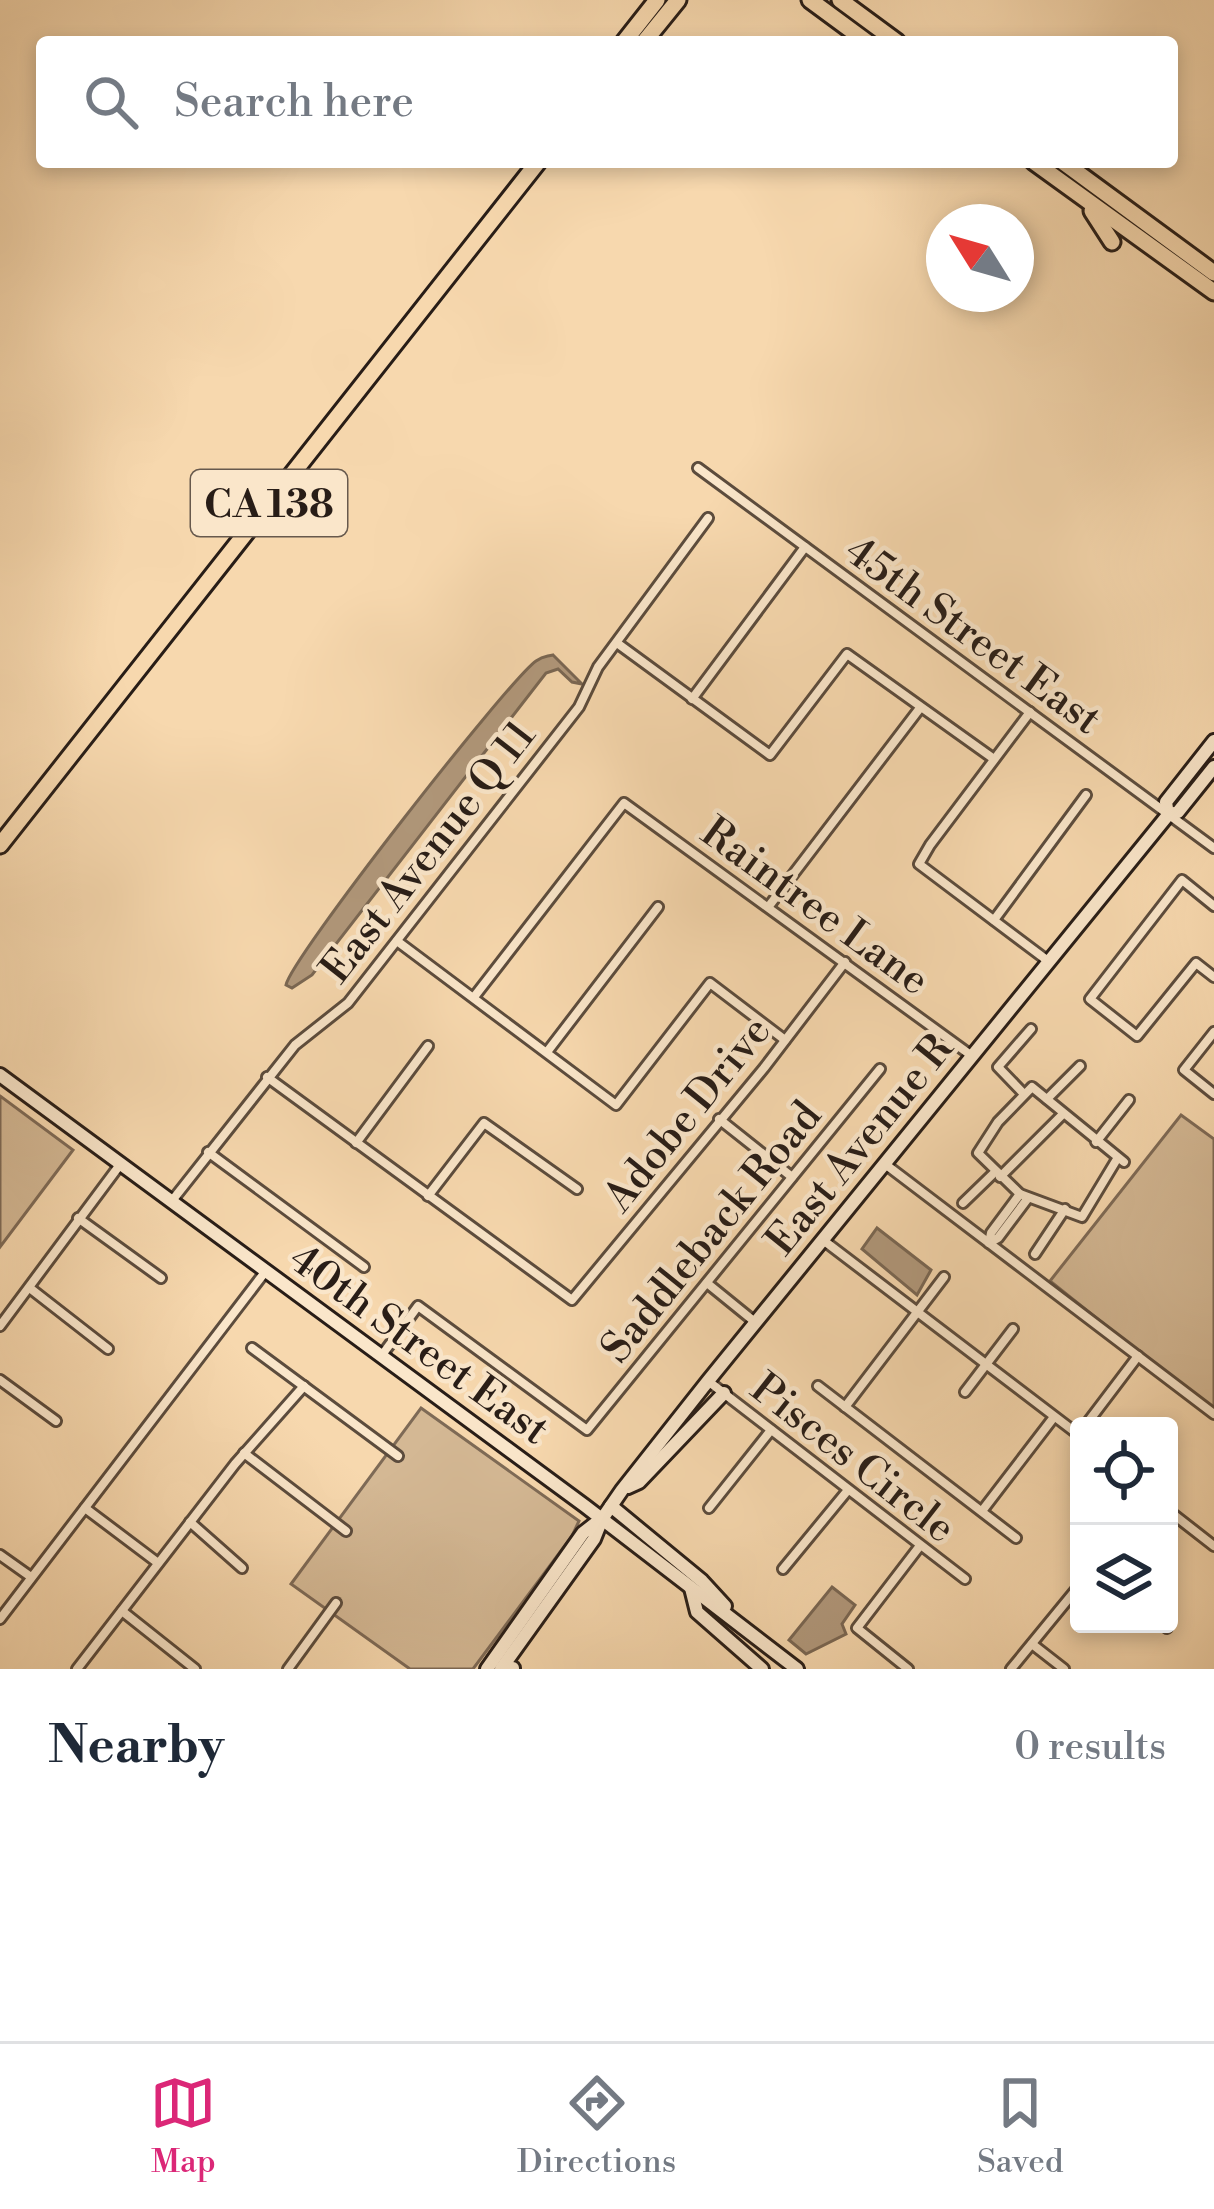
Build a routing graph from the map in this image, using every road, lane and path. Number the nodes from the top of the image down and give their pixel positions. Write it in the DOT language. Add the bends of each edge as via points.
graph roads {
  1 [pos="657,0"];
  2 [pos="669,0"];
  3 [pos="678,0"];
  4 [pos="798,0"];
  5 [pos="810,0"];
  6 [pos="839,0"];
  7 [pos="849,29"];
  8 [pos="629,36"];
  9 [pos="645,36"];
  10 [pos="646,36"];
  11 [pos="859,36"];
  12 [pos="889,36"];
  13 [pos="533,168"];
  14 [pos="1039,168"];
  15 [pos="1040,168"];
  16 [pos="1072,168"];
  17 [pos="1112,242"];
  18 [pos="1214,273"];
  19 [pos="1214,288"];
  20 [pos="698,468"];
  21 [pos="708,518"];
  22 [pos="805,547"];
  23 [pos="617,643"];
  24 [pos="692,699"];
  25 [pos="920,708"];
  26 [pos="1030,712"];
  27 [pos="1214,741"];
  28 [pos="994,759"];
  29 [pos="1214,767"];
  30 [pos="1086,795"];
  31 [pos="1168,814"];
  32 [pos="0,845"];
  33 [pos="1214,848"];
  34 [pos="769,906"];
  35 [pos="1214,906"];
  36 [pos="658,907"];
  37 [pos="994,920"];
  38 [pos="397,941"];
  39 [pos="845,962"];
  40 [pos="1050,962"];
  41 [pos="1214,977"];
  42 [pos="474,998"];
  43 [pos="1031,1029"];
  44 [pos="1214,1032"];
  45 [pos="785,1040"];
  46 [pos="428,1046"];
  47 [pos="547,1052"];
  48 [pos="972,1056"];
  49 [pos="1081,1066"];
  50 [pos="880,1070"];
  51 [pos="0,1075"];
  52 [pos="267,1077"];
  53 [pos="1023,1093"];
  54 [pos="1214,1094"];
  55 [pos="1047,1100"];
  56 [pos="1129,1100"];
  57 [pos="1062,1115"];
  58 [pos="719,1119"];
  59 [pos="1096,1142"];
  60 [pos="356,1143"];
  61 [pos="208,1152"];
  62 [pos="885,1164"];
  63 [pos="119,1166"];
  64 [pos="997,1174"];
  65 [pos="792,1177"];
  66 [pos="577,1190"];
  67 [pos="428,1196"];
  68 [pos="1024,1196"];
  69 [pos="170,1203"];
  70 [pos="963,1203"];
  71 [pos="1065,1209"];
  72 [pos="78,1219"];
  73 [pos="823,1240"];
  74 [pos="989,1243"];
  75 [pos="1035,1254"];
  76 [pos="364,1268"];
  77 [pos="266,1270"];
  78 [pos="944,1277"];
  79 [pos="160,1278"];
  80 [pos="706,1282"];
  81 [pos="31,1289"];
  82 [pos="917,1312"];
  83 [pos="755,1322"];
  84 [pos="0,1326"];
  85 [pos="1013,1330"];
  86 [pos="252,1348"];
  87 [pos="108,1349"];
  88 [pos="382,1354"];
  89 [pos="1138,1356"];
  90 [pos="986,1365"];
  91 [pos="0,1380"];
  92 [pos="708,1381"];
  93 [pos="304,1386"];
  94 [pos="818,1386"];
  95 [pos="724,1393"];
  96 [pos="965,1393"];
  97 [pos="845,1407"];
  98 [pos="1214,1414"];
  99 [pos="1054,1417"];
  100 [pos="1091,1417"];
  101 [pos="56,1421"];
  102 [pos="1070,1428"];
  103 [pos="771,1430"];
  104 [pos="244,1453"];
  105 [pos="398,1456"];
  106 [pos="622,1490"];
  107 [pos="848,1490"];
  108 [pos="611,1506"];
  109 [pos="85,1508"];
  110 [pos="709,1508"];
  111 [pos="982,1511"];
  112 [pos="1178,1518"];
  113 [pos="602,1519"];
  114 [pos="190,1522"];
  115 [pos="346,1531"];
  116 [pos="1016,1538"];
  117 [pos="920,1546"];
  118 [pos="1214,1546"];
  119 [pos="0,1555"];
  120 [pos="158,1563"];
  121 [pos="242,1568"];
  122 [pos="783,1569"];
  123 [pos="31,1577"];
  124 [pos="964,1579"];
  125 [pos="690,1586"];
  126 [pos="1070,1597"];
  127 [pos="336,1603"];
  128 [pos="122,1611"];
  129 [pos="0,1618"];
  130 [pos="746,1629"];
  131 [pos="1032,1644"];
  132 [pos="77,1669"];
  133 [pos="195,1669"];
  134 [pos="288,1669"];
  135 [pos="494,1669"];
  136 [pos="762,1669"];
  137 [pos="797,1669"];
  138 [pos="908,1669"];
  139 [pos="1011,1669"];
  140 [pos="1064,1669"];
  1 -- 8 [label="highway"];
  2 -- 9 [label="highway"];
  3 -- 10 [label="highway"];
  4 -- 7 [label="highway"];
  5 -- 7 [label="highway"];
  6 -- 12 [label="highway"];
  7 -- 11 [label="highway"];
  13 -- 32 [label="highway, CA 138"];
  14 -- 17 [label="highway" via="1090,208"];
  15 -- 19 [label="highway"];
  16 -- 18 [label="highway"];
  20 -- 22 [label="street, 45th Street East"];
  21 -- 23 [label="street, East Avenue Q 11"];
  22 -- 24 [label="street"];
  22 -- 26 [label="street, 45th Street East"];
  23 -- 24 [label="street"];
  23 -- 38 [label="street, East Avenue Q 11" via="579,707"];
  24 -- 25 [label="street" via="770,755 847,654"];
  25 -- 28 [label="street"];
  25 -- 34 [label="street"];
  26 -- 28 [label="street"];
  26 -- 31 [label="street, 45th Street East"];
  27 -- 31 [label="main road, East Avenue R" via="1166,802"];
  28 -- 37 [label="street" via="920,864"];
  29 -- 31 [label="main road, East Avenue R"];
  30 -- 37 [label="street"];
  31 -- 33 [label="street, 45th Street East"];
  31 -- 40 [label="main road, East Avenue R"];
  34 -- 39 [label="street, Raintree Lane"];
  34 -- 42 [label="street, Raintree Lane" via="624,803"];
  35 -- 41 [label="street" via="1182,880 1090,998 1137,1036 1196,963"];
  36 -- 47 [label="street"];
  37 -- 40 [label="street"];
  38 -- 42 [label="street"];
  38 -- 52 [label="street, East Avenue Q 11" via="347,1003"];
  39 -- 45 [label="street, Adobe Drive"];
  39 -- 48 [label="street, Raintree Lane"];
  40 -- 48 [label="main road, East Avenue R"];
  42 -- 47 [label="street"];
  43 -- 53 [label="street" via="998,1067"];
  44 -- 54 [label="street" via="1184,1070"];
  45 -- 47 [label="street" via="710,983 616,1105"];
  45 -- 58 [label="street, Adobe Drive"];
  46 -- 60 [label="street"];
  48 -- 62 [label="main road, East Avenue R"];
  49 -- 55 [label="street"];
  50 -- 65 [label="street, Saddleback Road"];
  51 -- 63 [label="main road, 40th Street East"];
  52 -- 60 [label="street"];
  52 -- 61 [label="street, East Avenue Q 11"];
  53 -- 55 [label="street" via="1032,1087"];
  53 -- 64 [label="street" via="978,1153"];
  55 -- 57 [label="street"];
  56 -- 59 [label="street"];
  57 -- 59 [label="street"];
  57 -- 64 [label="street"];
  58 -- 65 [label="street"];
  58 -- 67 [label="street, Adobe Drive" via="572,1300"];
  59 -- 71 [label="street" via="1120,1161 1082,1217"];
  60 -- 67 [label="street"];
  61 -- 69 [label="street, East Avenue Q 11"];
  61 -- 76 [label="street"];
  62 -- 73 [label="main road, East Avenue R"];
  62 -- 74 [label="street"];
  63 -- 69 [label="main road, 40th Street East"];
  63 -- 72 [label="street"];
  64 -- 68 [label="street"];
  64 -- 70 [label="street"];
  65 -- 80 [label="street, Saddleback Road"];
  66 -- 67 [label="street" via="484,1123"];
  68 -- 71 [label="street"];
  68 -- 74 [label="street"];
  69 -- 77 [label="main road, 40th Street East"];
  71 -- 75 [label="street"];
  72 -- 79 [label="street"];
  72 -- 81 [label="street"];
  73 -- 82 [label="street"];
  73 -- 83 [label="main road, East Avenue R"];
  74 -- 89 [label="street"];
  77 -- 88 [label="main road, 40th Street East"];
  77 -- 109 [label="street"];
  78 -- 82 [label="street"];
  80 -- 83 [label="street"];
  80 -- 88 [label="street, Saddleback Road" via="587,1430 418,1306"];
  81 -- 84 [label="street"];
  81 -- 87 [label="street"];
  82 -- 90 [label="street"];
  82 -- 97 [label="street"];
  83 -- 92 [label="main road, East Avenue R"];
  85 -- 90 [label="street"];
  86 -- 93 [label="street"];
  88 -- 113 [label="main road, 40th Street East"];
  89 -- 98 [label="street"];
  89 -- 100 [label="street"];
  90 -- 96 [label="street"];
  90 -- 99 [label="street"];
  91 -- 101 [label="street"];
  92 -- 95 [label="street, Pisces Circle"];
  92 -- 106 [label="main road, East Avenue R"];
  93 -- 104 [label="street"];
  93 -- 105 [label="street"];
  94 -- 97 [label="street"];
  95 -- 103 [label="street, Pisces Circle"];
  95 -- 106 [label="main road"];
  97 -- 111 [label="street"];
  99 -- 102 [label="street"];
  99 -- 111 [label="street"];
  103 -- 107 [label="street, Pisces Circle"];
  103 -- 110 [label="street"];
  104 -- 114 [label="street"];
  104 -- 115 [label="street"];
  106 -- 108 [label="main road, East Avenue R"];
  107 -- 117 [label="street, Pisces Circle"];
  107 -- 122 [label="street"];
  108 -- 113 [label="main road, East Avenue R"];
  108 -- 130 [label="main road"];
  109 -- 120 [label="street"];
  109 -- 123 [label="street"];
  111 -- 116 [label="street"];
  112 -- 118 [label="street"];
  113 -- 125 [label="main road, 40th Street East"];
  113 -- 135 [label="main road, East Avenue R"];
  113 -- 135 [label="main road, East Avenue R" via="583,1533"];
  114 -- 120 [label="street"];
  114 -- 121 [label="street"];
  117 -- 124 [label="street, Pisces Circle"];
  117 -- 138 [label="street" via="856,1628"];
  119 -- 123 [label="street"];
  120 -- 128 [label="street"];
  123 -- 129 [label="street"];
  125 -- 130 [label="main road, 40th Street East"];
  125 -- 136 [label="main road" via="697,1612"];
  126 -- 131 [label="street"];
  127 -- 134 [label="street"];
  128 -- 132 [label="street"];
  128 -- 133 [label="street"];
  130 -- 137 [label="main road, 40th Street East"];
  131 -- 139 [label="street"];
  131 -- 140 [label="street"];
}
